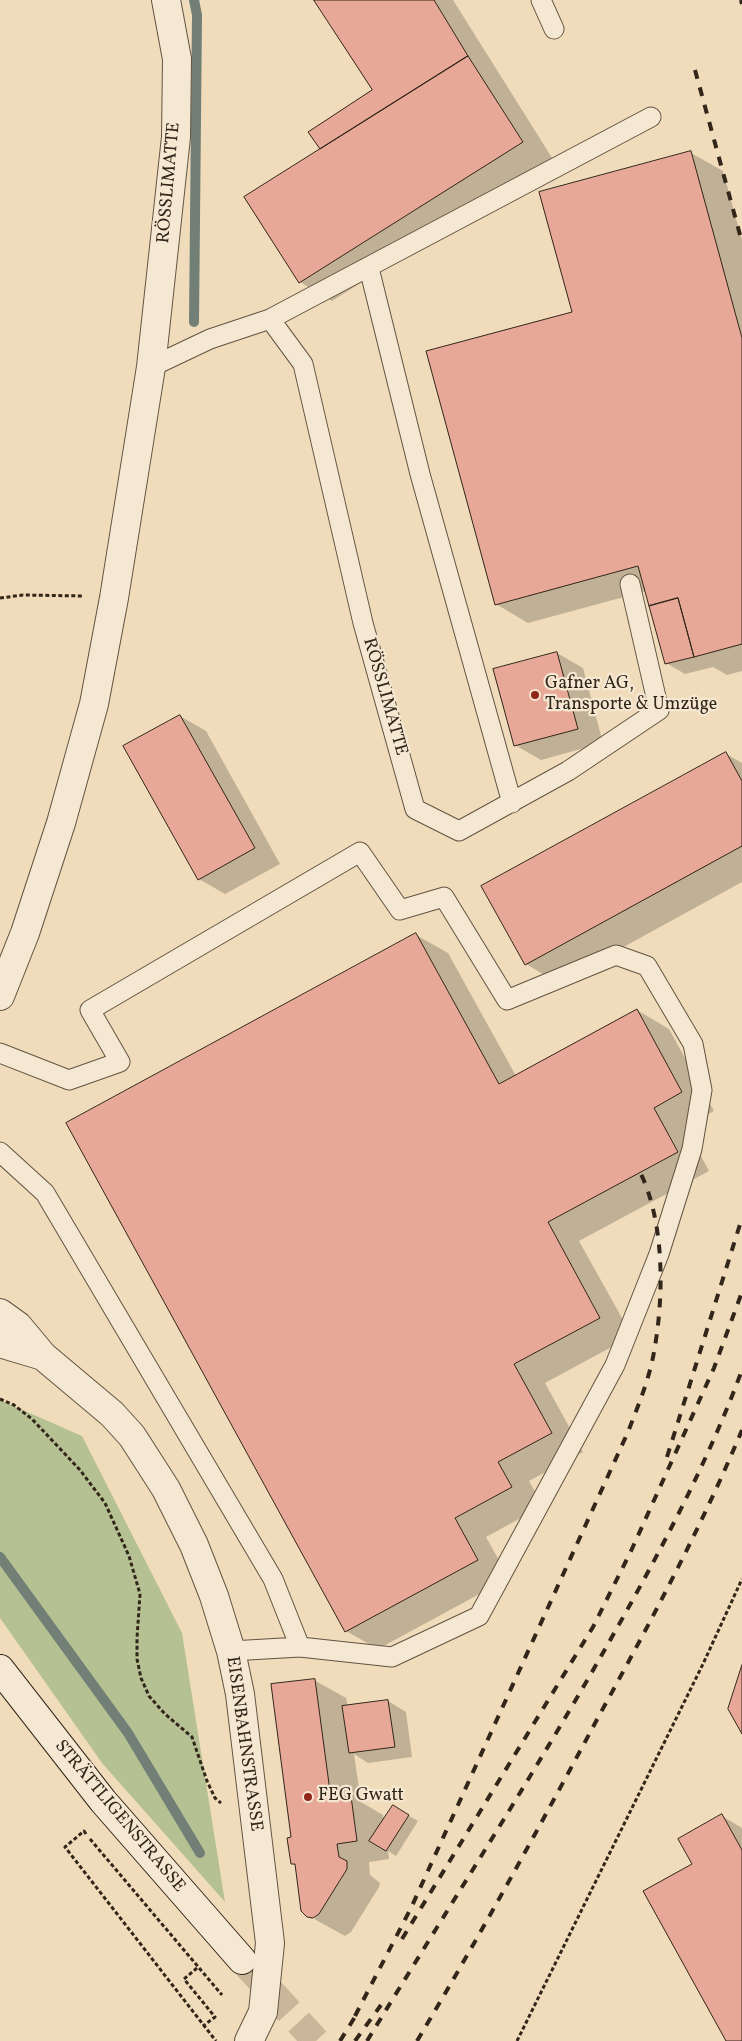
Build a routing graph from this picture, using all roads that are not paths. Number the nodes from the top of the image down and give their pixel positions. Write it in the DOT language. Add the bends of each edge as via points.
graph roads {
  1 [pos="166,0"];
  2 [pos="540,0"];
  3 [pos="554,28"];
  4 [pos="651,116"];
  5 [pos="369,268"];
  6 [pos="270,319"];
  7 [pos="150,367"];
  8 [pos="630,584"];
  9 [pos="512,803"];
  10 [pos="0,996"];
  11 [pos="0,1053"];
  12 [pos="0,1152"];
  13 [pos="0,1313"];
  14 [pos="0,1343"];
  15 [pos="43,1356"];
  16 [pos="300,1648"];
  17 [pos="231,1652"];
  18 [pos="0,1669"];
  19 [pos="242,1960"];
  20 [pos="249,2041"];
  1 -- 7 [label="street, RÖSSLIMATTE" via="177,59 176,138"];
  2 -- 3 [label="lane"];
  4 -- 5 [label="lane"];
  5 -- 6 [label="lane"];
  5 -- 9 [label="lane" via="420,474"];
  6 -- 7 [label="lane" via="210,339"];
  6 -- 9 [label="lane, RÖSSLIMATTE" via="303,364 364,623 415,808 459,831"];
  7 -- 10 [label="street, RÖSSLIMATTE" via="94,704 61,823 25,933"];
  8 -- 9 [label="lane, RÖSSLIMATTE" via="659,710 568,771"];
  11 -- 16 [label="lane" via="69,1080 120,1062 90,1010 360,852 400,910 444,897 507,1000 616,955 647,966 693,1044 702,1090 692,1148 659,1254 615,1365 479,1616 392,1657"];
  12 -- 16 [label="lane" via="45,1193 273,1579"];
  13 -- 15 [label="street, EISENBAHNSTRASSE" via="18,1326"];
  14 -- 15 [label="street, EISENBAHNSTRASSE"];
  15 -- 17 [label="street, EISENBAHNSTRASSE" via="112,1414 132,1436 166,1489 194,1545"];
  16 -- 17 [label="lane"];
  17 -- 20 [label="street, EISENBAHNSTRASSE" via="240,1694 270,1943 263,2012"];
  18 -- 19 [label="street, STRÄTTLIGENSTRASSE" via="103,1801"];
}
